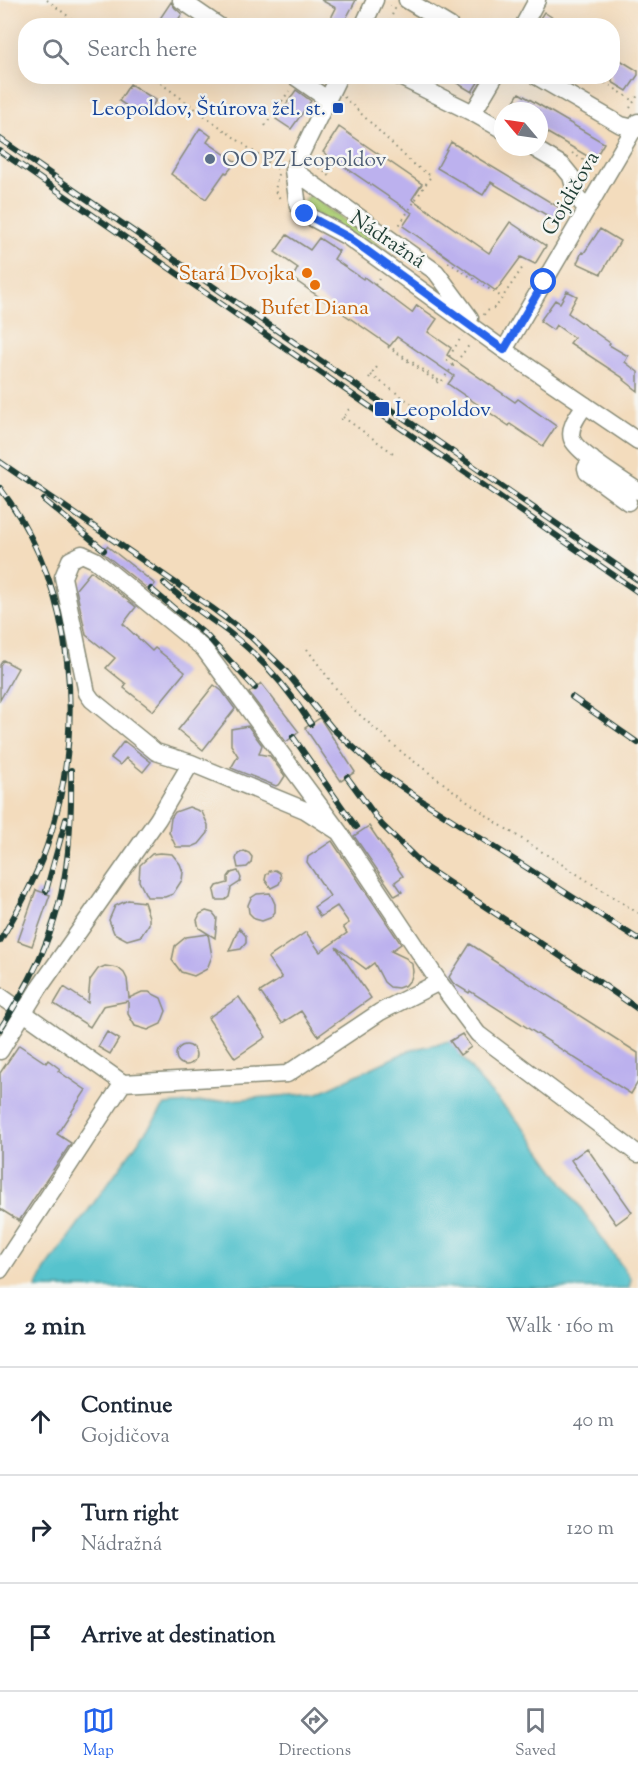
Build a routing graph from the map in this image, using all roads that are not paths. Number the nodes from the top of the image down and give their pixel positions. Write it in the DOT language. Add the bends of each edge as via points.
graph roads {
  1 [pos="181,0"];
  2 [pos="407,0"];
  3 [pos="537,0"];
  4 [pos="380,2"];
  5 [pos="207,18"];
  6 [pos="369,18"];
  7 [pos="437,18"];
  8 [pos="528,18"];
  9 [pos="306,84"];
  10 [pos="337,84"];
  11 [pos="414,84"];
  12 [pos="490,84"];
  13 [pos="550,84"];
  14 [pos="333,100"];
  15 [pos="473,113"];
  16 [pos="494,125"];
  17 [pos="637,126"];
  18 [pos="547,156"];
  19 [pos="293,170"];
  20 [pos="587,210"];
  21 [pos="483,328"];
  22 [pos="504,350"];
  23 [pos="585,405"];
  24 [pos="638,441"];
  25 [pos="633,497"];
  26 [pos="191,764"];
  27 [pos="339,832"];
  28 [pos="439,982"];
  29 [pos="0,996"];
  30 [pos="25,1014"];
  31 [pos="0,1051"];
  32 [pos="123,1083"];
  33 [pos="638,1154"];
  34 [pos="0,1270"];
  1 -- 5 [label="street"];
  2 -- 7 [label="street"];
  3 -- 8 [label="street"];
  4 -- 6 [label="street"];
  9 -- 14 [label="street"];
  10 -- 14 [label="street"];
  11 -- 15 [label="street"];
  12 -- 15 [label="street"];
  13 -- 17 [label="street" via="621,125"];
  14 -- 19 [label="street"];
  15 -- 16 [label="street"];
  17 -- 20 [label="street, Gojdičova"];
  18 -- 20 [label="street" via="571,176 577,198"];
  19 -- 21 [label="street, Nádražná" via="436,272 465,313"];
  19 -- 21 [label="street, Nádražná" via="298,206 305,214 348,237"];
  20 -- 22 [label="street, Gojdičova"];
  21 -- 22 [label="street, Nádražná"];
  22 -- 23 [label="street, Nádražná"];
  23 -- 24 [label="street, Nádražná"];
  23 -- 25 [label="street" via="571,432 579,450 592,459 587,472"];
  26 -- 27 [label="street" via="305,810"];
  26 -- 27 [label="street" via="156,752 87,693 63,578 70,560 82,554 95,560 204,649"];
  26 -- 30 [label="street"];
  27 -- 28 [label="street"];
  28 -- 32 [label="street" via="380,1012 287,1074"];
  28 -- 33 [label="street" via="478,1034"];
  29 -- 30 [label="street"];
  30 -- 31 [label="street"];
  30 -- 32 [label="street"];
  32 -- 34 [label="street"];
}
